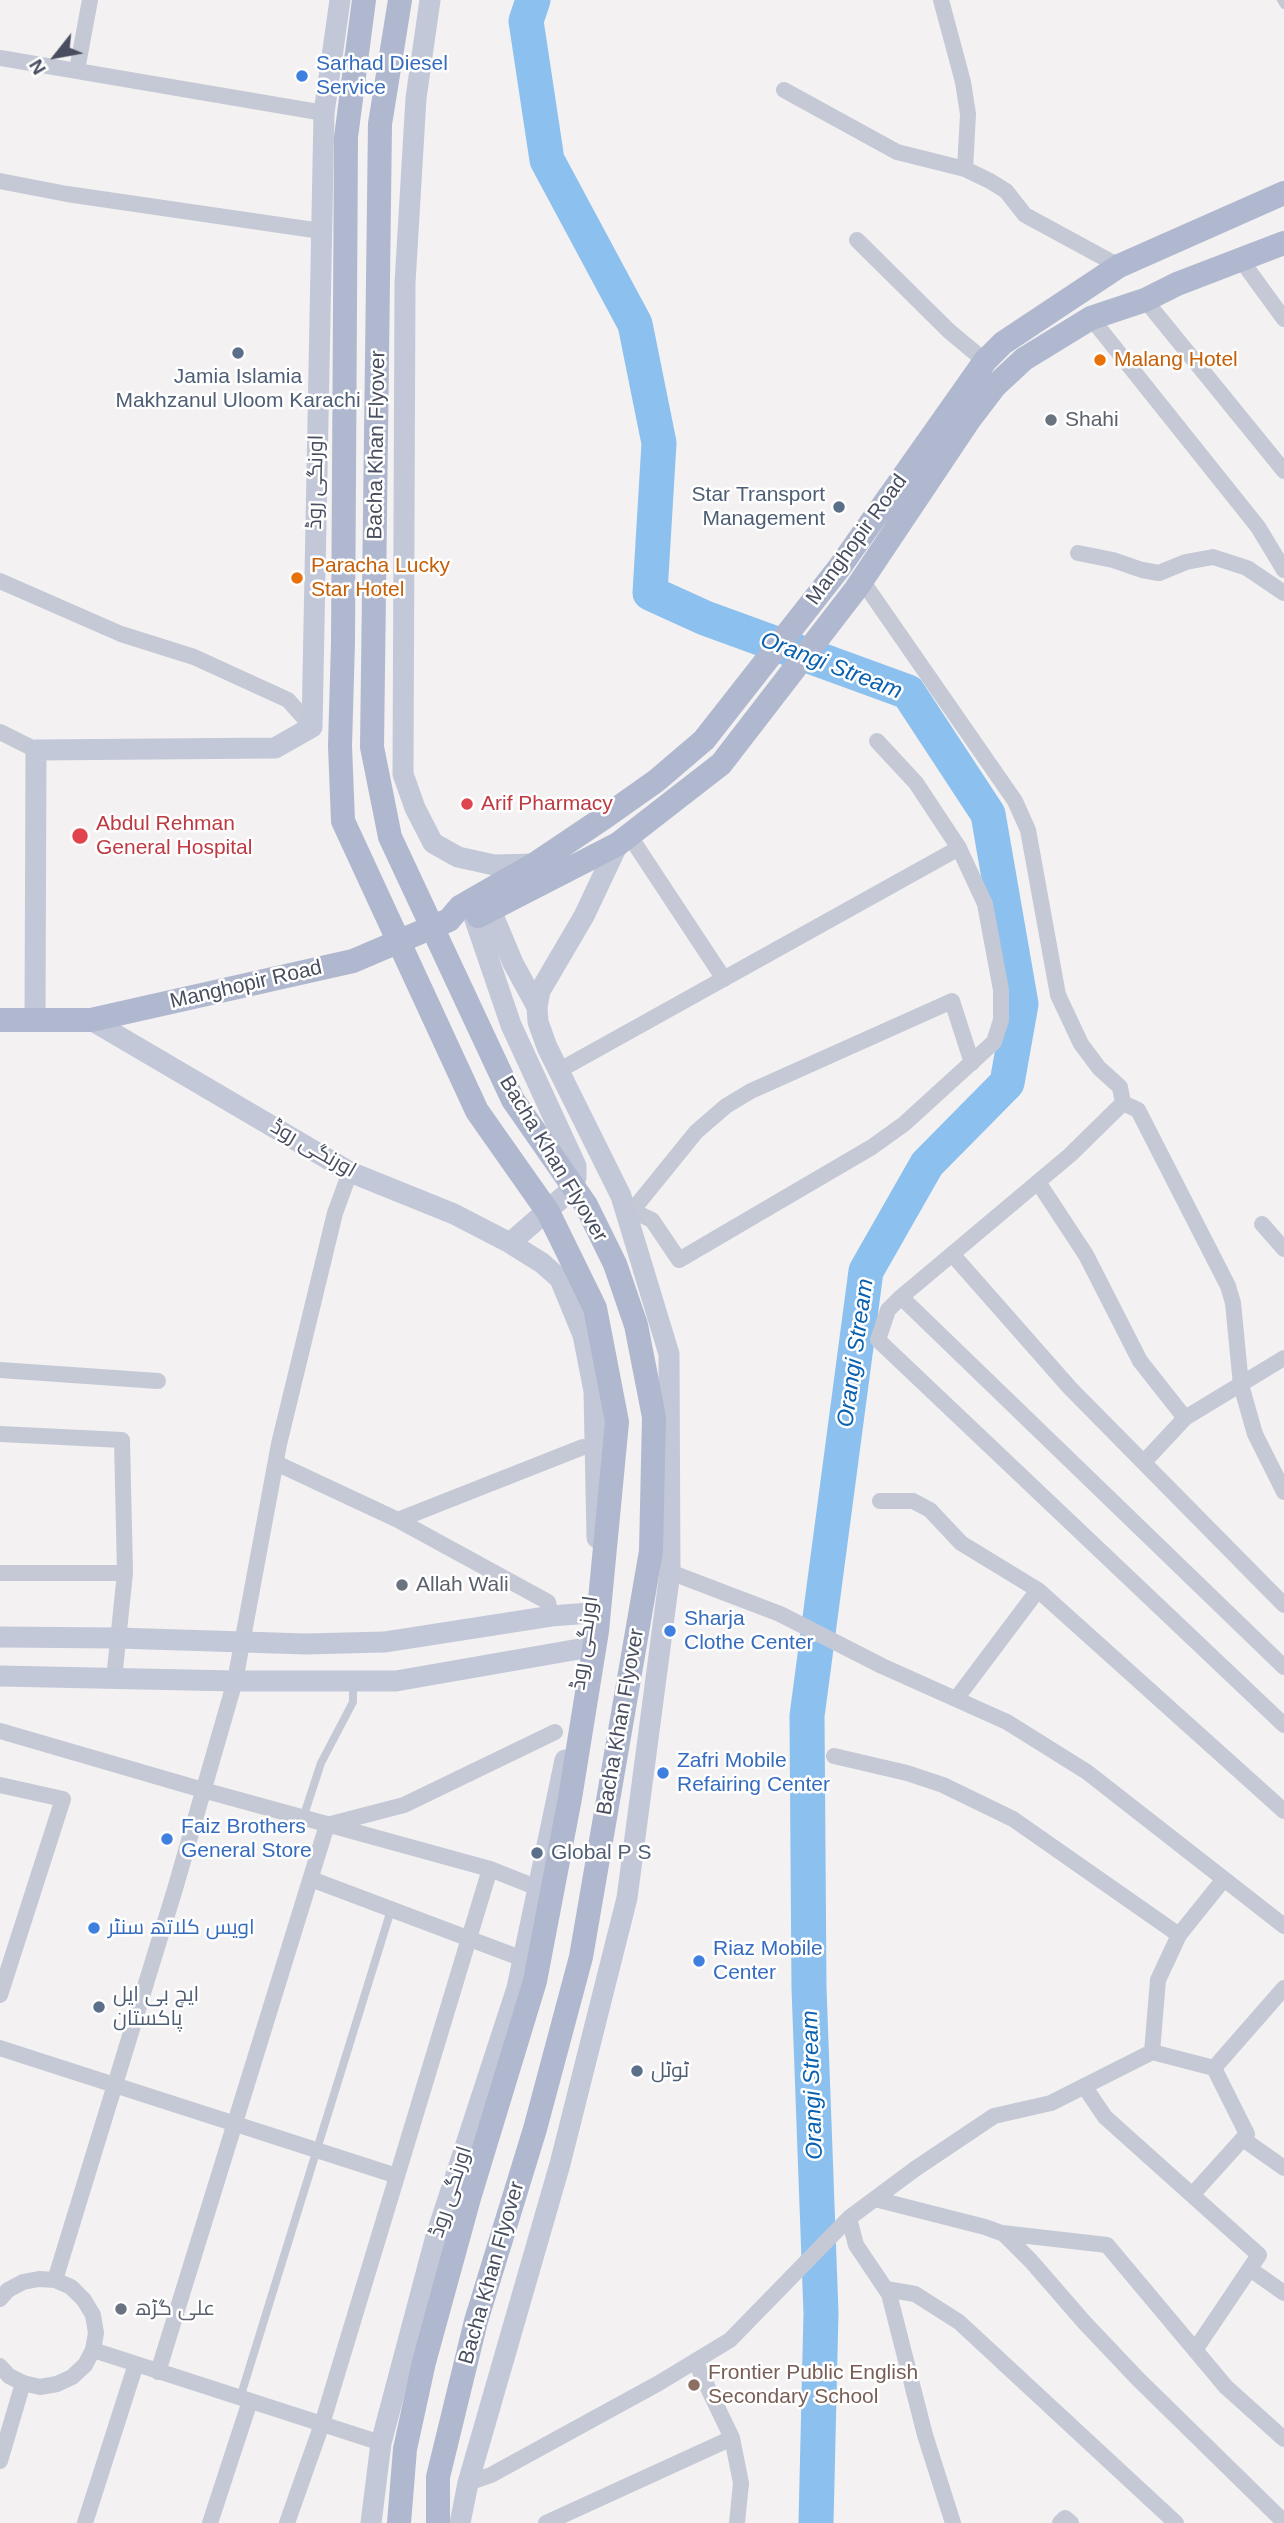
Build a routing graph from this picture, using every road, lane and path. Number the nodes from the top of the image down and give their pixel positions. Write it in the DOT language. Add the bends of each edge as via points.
graph roads {
  1 [pos="90,0"];
  2 [pos="340,0"];
  3 [pos="364,0"];
  4 [pos="400,0"];
  5 [pos="430,0"];
  6 [pos="941,0"];
  7 [pos="1281,0"];
  8 [pos="1284,5"];
  9 [pos="0,58"];
  10 [pos="77,71"];
  11 [pos="784,90"];
  12 [pos="324,113"];
  13 [pos="965,169"];
  14 [pos="0,181"];
  15 [pos="1284,193"];
  16 [pos="321,230"];
  17 [pos="857,240"];
  18 [pos="1284,243"];
  19 [pos="1241,260"];
  20 [pos="1119,265"];
  21 [pos="1145,300"];
  22 [pos="1091,318"];
  23 [pos="1284,319"];
  24 [pos="985,360"];
  25 [pos="1284,471"];
  26 [pos="1078,553"];
  27 [pos="1284,570"];
  28 [pos="852,578"];
  29 [pos="0,581"];
  30 [pos="1284,593"];
  31 [pos="312,727"];
  32 [pos="0,732"];
  33 [pos="877,741"];
  34 [pos="36,750"];
  35 [pos="624,840"];
  36 [pos="959,848"];
  37 [pos="535,864"];
  38 [pos="480,906"];
  39 [pos="724,979"];
  40 [pos="537,1007"];
  41 [pos="0,1020"];
  42 [pos="35,1020"];
  43 [pos="91,1020"];
  44 [pos="972,1063"];
  45 [pos="558,1071"];
  46 [pos="1123,1103"];
  47 [pos="349,1171"];
  48 [pos="1038,1182"];
  49 [pos="628,1209"];
  50 [pos="1262,1224"];
  51 [pos="510,1243"];
  52 [pos="1284,1249"];
  53 [pos="952,1254"];
  54 [pos="901,1297"];
  55 [pos="1284,1358"];
  56 [pos="0,1370"];
  57 [pos="158,1381"];
  58 [pos="1241,1385"];
  59 [pos="1185,1418"];
  60 [pos="0,1434"];
  61 [pos="583,1447"];
  62 [pos="1144,1462"];
  63 [pos="276,1463"];
  64 [pos="1284,1492"];
  65 [pos="880,1501"];
  66 [pos="398,1520"];
  67 [pos="670,1572"];
  68 [pos="0,1573"];
  69 [pos="125,1573"];
  70 [pos="1038,1590"];
  71 [pos="1284,1605"];
  72 [pos="590,1613"];
  73 [pos="551,1616"];
  74 [pos="0,1637"];
  75 [pos="118,1638"];
  76 [pos="242,1642"];
  77 [pos="585,1647"];
  78 [pos="1284,1667"];
  79 [pos="0,1676"];
  80 [pos="114,1679"];
  81 [pos="235,1681"];
  82 [pos="353,1682"];
  83 [pos="956,1699"];
  84 [pos="1284,1725"];
  85 [pos="0,1731"];
  86 [pos="555,1732"];
  87 [pos="834,1756"];
  88 [pos="0,1786"];
  89 [pos="203,1790"];
  90 [pos="1284,1811"];
  91 [pos="303,1818"];
  92 [pos="327,1825"];
  93 [pos="490,1869"];
  94 [pos="310,1879"];
  95 [pos="1224,1879"];
  96 [pos="538,1888"];
  97 [pos="391,1910"];
  98 [pos="1284,1926"];
  99 [pos="1179,1935"];
  100 [pos="469,1939"];
  101 [pos="523,1959"];
  102 [pos="1284,1988"];
  103 [pos="0,1994"];
  104 [pos="0,2048"];
  105 [pos="1152,2052"];
  106 [pos="1214,2068"];
  107 [pos="114,2084"];
  108 [pos="1084,2086"];
  109 [pos="235,2123"];
  110 [pos="1243,2139"];
  111 [pos="317,2150"];
  112 [pos="1284,2168"];
  113 [pos="397,2176"];
  114 [pos="1192,2195"];
  115 [pos="875,2199"];
  116 [pos="849,2218"];
  117 [pos="999,2233"];
  118 [pos="1250,2269"];
  119 [pos="55,2280"];
  120 [pos="886,2289"];
  121 [pos="1284,2293"];
  122 [pos="0,2299"];
  123 [pos="93,2350"];
  124 [pos="1195,2350"];
  125 [pos="695,2361"];
  126 [pos="136,2364"];
  127 [pos="0,2366"];
  128 [pos="158,2372"];
  129 [pos="23,2384"];
  130 [pos="245,2400"];
  131 [pos="322,2424"];
  132 [pos="733,2438"];
  133 [pos="1284,2439"];
  134 [pos="381,2443"];
  135 [pos="0,2461"];
  136 [pos="468,2483"];
  137 [pos="1282,2516"];
  138 [pos="85,2523"];
  139 [pos="211,2523"];
  140 [pos="287,2523"];
  141 [pos="371,2523"];
  142 [pos="399,2523"];
  143 [pos="438,2523"];
  144 [pos="460,2523"];
  145 [pos="546,2523"];
  146 [pos="737,2523"];
  147 [pos="953,2523"];
  148 [pos="1060,2523"];
  149 [pos="1071,2523"];
  150 [pos="1176,2523"];
  1 -- 10 [label="street"];
  2 -- 12 [label="street, اورنگی روڈ"];
  3 -- 142 [label="main road, Bacha Khan Flyover, bridge" via="345,137 343,821 477,1111 548,1212 595,1308 617,1422 597,1631 535,1981 424,2362 405,2449"];
  4 -- 143 [label="main road, Bacha Khan Flyover, bridge" via="380,124 372,747 390,837 507,1088 586,1205 615,1264 636,1325 654,1417 651,1551 581,1957 473,2334 438,2477"];
  5 -- 37 [label="street" via="416,98 405,282 403,774 433,843 458,857 494,865"];
  6 -- 13 [label="street" via="968,114"];
  7 -- 8 [label="lane"];
  9 -- 10 [label="street"];
  10 -- 12 [label="street"];
  11 -- 13 [label="street" via="897,152"];
  12 -- 16 [label="street, اورنگی روڈ"];
  13 -- 20 [label="street" via="1006,191 1026,215"];
  14 -- 16 [label="street"];
  15 -- 20 [label="main road, Manghopir Road"];
  16 -- 31 [label="street, اورنگی روڈ"];
  17 -- 24 [label="street"];
  18 -- 19 [label="main road, Manghopir Road"];
  19 -- 21 [label="main road, Manghopir Road"];
  19 -- 23 [label="street"];
  20 -- 24 [label="main road, Manghopir Road" via="1003,342"];
  21 -- 22 [label="main road, Manghopir Road"];
  21 -- 25 [label="street"];
  22 -- 27 [label="street" via="1258,527"];
  22 -- 28 [label="main road, Manghopir Road" via="1024,359 995,387"];
  24 -- 28 [label="main road, Manghopir Road"];
  26 -- 30 [label="street" via="1159,573 1213,558 1247,568"];
  28 -- 35 [label="main road, Manghopir Road" via="721,764"];
  28 -- 37 [label="main road, Manghopir Road" via="704,740 656,781"];
  28 -- 46 [label="street" via="1015,801 1028,830 1058,995 1081,1044 1120,1087"];
  29 -- 31 [label="street" via="121,634 194,657 288,700"];
  31 -- 34 [label="street" via="275,748"];
  32 -- 34 [label="street"];
  33 -- 36 [label="street" via="916,783"];
  34 -- 42 [label="street"];
  35 -- 38 [label="main road, Manghopir Road"];
  35 -- 39 [label="street"];
  35 -- 40 [label="street" via="540,991"];
  36 -- 39 [label="street"];
  36 -- 44 [label="street" via="985,904 1001,990 1001,1020 994,1042"];
  37 -- 38 [label="main road, Manghopir Road"];
  38 -- 40 [label="street"];
  38 -- 43 [label="main road, Manghopir Road" via="460,907 449,920 353,961"];
  38 -- 51 [label="street" via="493,975 511,1025 576,1166 571,1190"];
  39 -- 45 [label="street"];
  40 -- 45 [label="street" via="538,1022"];
  41 -- 42 [label="main road, Manghopir Road"];
  42 -- 43 [label="main road, Manghopir Road"];
  43 -- 47 [label="street, اورنگی روڈ"];
  44 -- 49 [label="street" via="872,1147 679,1260 652,1220"];
  44 -- 49 [label="street" via="952,1001 726,1106 695,1132"];
  45 -- 49 [label="street"];
  46 -- 48 [label="street"];
  46 -- 58 [label="street" via="1138,1110 1228,1286"];
  47 -- 51 [label="street, اورنگی روڈ" via="454,1213"];
  47 -- 63 [label="street"];
  48 -- 53 [label="street"];
  48 -- 59 [label="street" via="1086,1255 1140,1361"];
  49 -- 67 [label="street" via="669,1354"];
  50 -- 52 [label="street"];
  51 -- 72 [label="street, اورنگی روڈ" via="560,1279 583,1335 594,1391 597,1549"];
  53 -- 54 [label="street"];
  53 -- 62 [label="street" via="1070,1388"];
  54 -- 78 [label="street"];
  54 -- 84 [label="street" via="888,1310 877,1340"];
  55 -- 58 [label="street"];
  56 -- 57 [label="street"];
  58 -- 59 [label="street"];
  58 -- 64 [label="street" via="1255,1434"];
  59 -- 62 [label="street"];
  60 -- 69 [label="street" via="122,1440"];
  61 -- 66 [label="street"];
  62 -- 71 [label="street"];
  63 -- 66 [label="street"];
  63 -- 76 [label="street"];
  65 -- 70 [label="street" via="912,1501 930,1510 961,1543"];
  66 -- 73 [label="street" via="548,1602"];
  67 -- 83 [label="street" via="780,1614"];
  67 -- 136 [label="street" via="627,1898 560,2164"];
  68 -- 69 [label="street"];
  69 -- 75 [label="street"];
  70 -- 83 [label="street"];
  70 -- 90 [label="street"];
  72 -- 73 [label="street"];
  72 -- 77 [label="street, اورنگی روڈ"];
  73 -- 76 [label="street" via="384,1642"];
  74 -- 75 [label="street"];
  75 -- 76 [label="street"];
  75 -- 80 [label="street"];
  76 -- 81 [label="street"];
  77 -- 82 [label="street" via="396,1681"];
  77 -- 96 [label="street, اورنگی روڈ"];
  79 -- 80 [label="street"];
  80 -- 81 [label="street"];
  81 -- 82 [label="street"];
  81 -- 89 [label="street"];
  82 -- 91 [label="lane" via="353,1702 321,1763"];
  83 -- 95 [label="street" via="1007,1722 1087,1772"];
  85 -- 89 [label="street"];
  86 -- 92 [label="street" via="404,1805"];
  87 -- 99 [label="street" via="943,1785 1013,1819"];
  88 -- 103 [label="street" via="62,1799"];
  89 -- 91 [label="street"];
  89 -- 107 [label="street"];
  91 -- 92 [label="street"];
  92 -- 93 [label="street"];
  92 -- 94 [label="street"];
  93 -- 96 [label="street"];
  93 -- 100 [label="street"];
  94 -- 97 [label="street"];
  94 -- 109 [label="street"];
  95 -- 98 [label="street"];
  95 -- 99 [label="street"];
  96 -- 101 [label="street, اورنگی روڈ"];
  97 -- 100 [label="street"];
  97 -- 111 [label="lane"];
  99 -- 105 [label="street" via="1158,1980"];
  100 -- 101 [label="street"];
  100 -- 113 [label="street"];
  101 -- 134 [label="street, اورنگی روڈ" via="436,2236"];
  102 -- 106 [label="street"];
  104 -- 107 [label="street"];
  105 -- 106 [label="street"];
  105 -- 108 [label="street"];
  106 -- 110 [label="street" via="1247,2134"];
  107 -- 109 [label="street"];
  107 -- 119 [label="street"];
  108 -- 114 [label="street" via="1105,2117"];
  108 -- 115 [label="street" via="1051,2103 994,2116"];
  109 -- 111 [label="street"];
  109 -- 128 [label="street"];
  110 -- 112 [label="street"];
  110 -- 114 [label="street"];
  111 -- 113 [label="street"];
  111 -- 130 [label="lane"];
  113 -- 131 [label="street"];
  114 -- 118 [label="street" via="1259,2255"];
  115 -- 116 [label="street"];
  115 -- 117 [label="street"];
  116 -- 120 [label="street" via="856,2245"];
  116 -- 125 [label="street" via="730,2340"];
  117 -- 124 [label="street" via="1107,2245"];
  117 -- 137 [label="street" via="1031,2261 1138,2379"];
  118 -- 121 [label="street"];
  118 -- 124 [label="street"];
  119 -- 122 [label="street" via="23,2282"];
  119 -- 123 [label="street" via="71,2287 93,2315"];
  120 -- 147 [label="street"];
  120 -- 150 [label="street" via="915,2294 959,2322"];
  123 -- 126 [label="street"];
  123 -- 129 [label="street" via="85,2365 65,2381 40,2387"];
  124 -- 133 [label="street" via="1226,2387"];
  125 -- 132 [label="street"];
  125 -- 136 [label="street"];
  126 -- 128 [label="street"];
  126 -- 138 [label="street"];
  127 -- 129 [label="street"];
  128 -- 130 [label="street"];
  129 -- 135 [label="street"];
  130 -- 131 [label="street"];
  130 -- 139 [label="street"];
  131 -- 134 [label="street"];
  131 -- 140 [label="street"];
  132 -- 145 [label="street"];
  132 -- 146 [label="street" via="741,2483"];
  134 -- 141 [label="street, اورنگی روڈ"];
  136 -- 144 [label="street"];
  148 -- 149 [label="street" via="1065,2518"];
}
